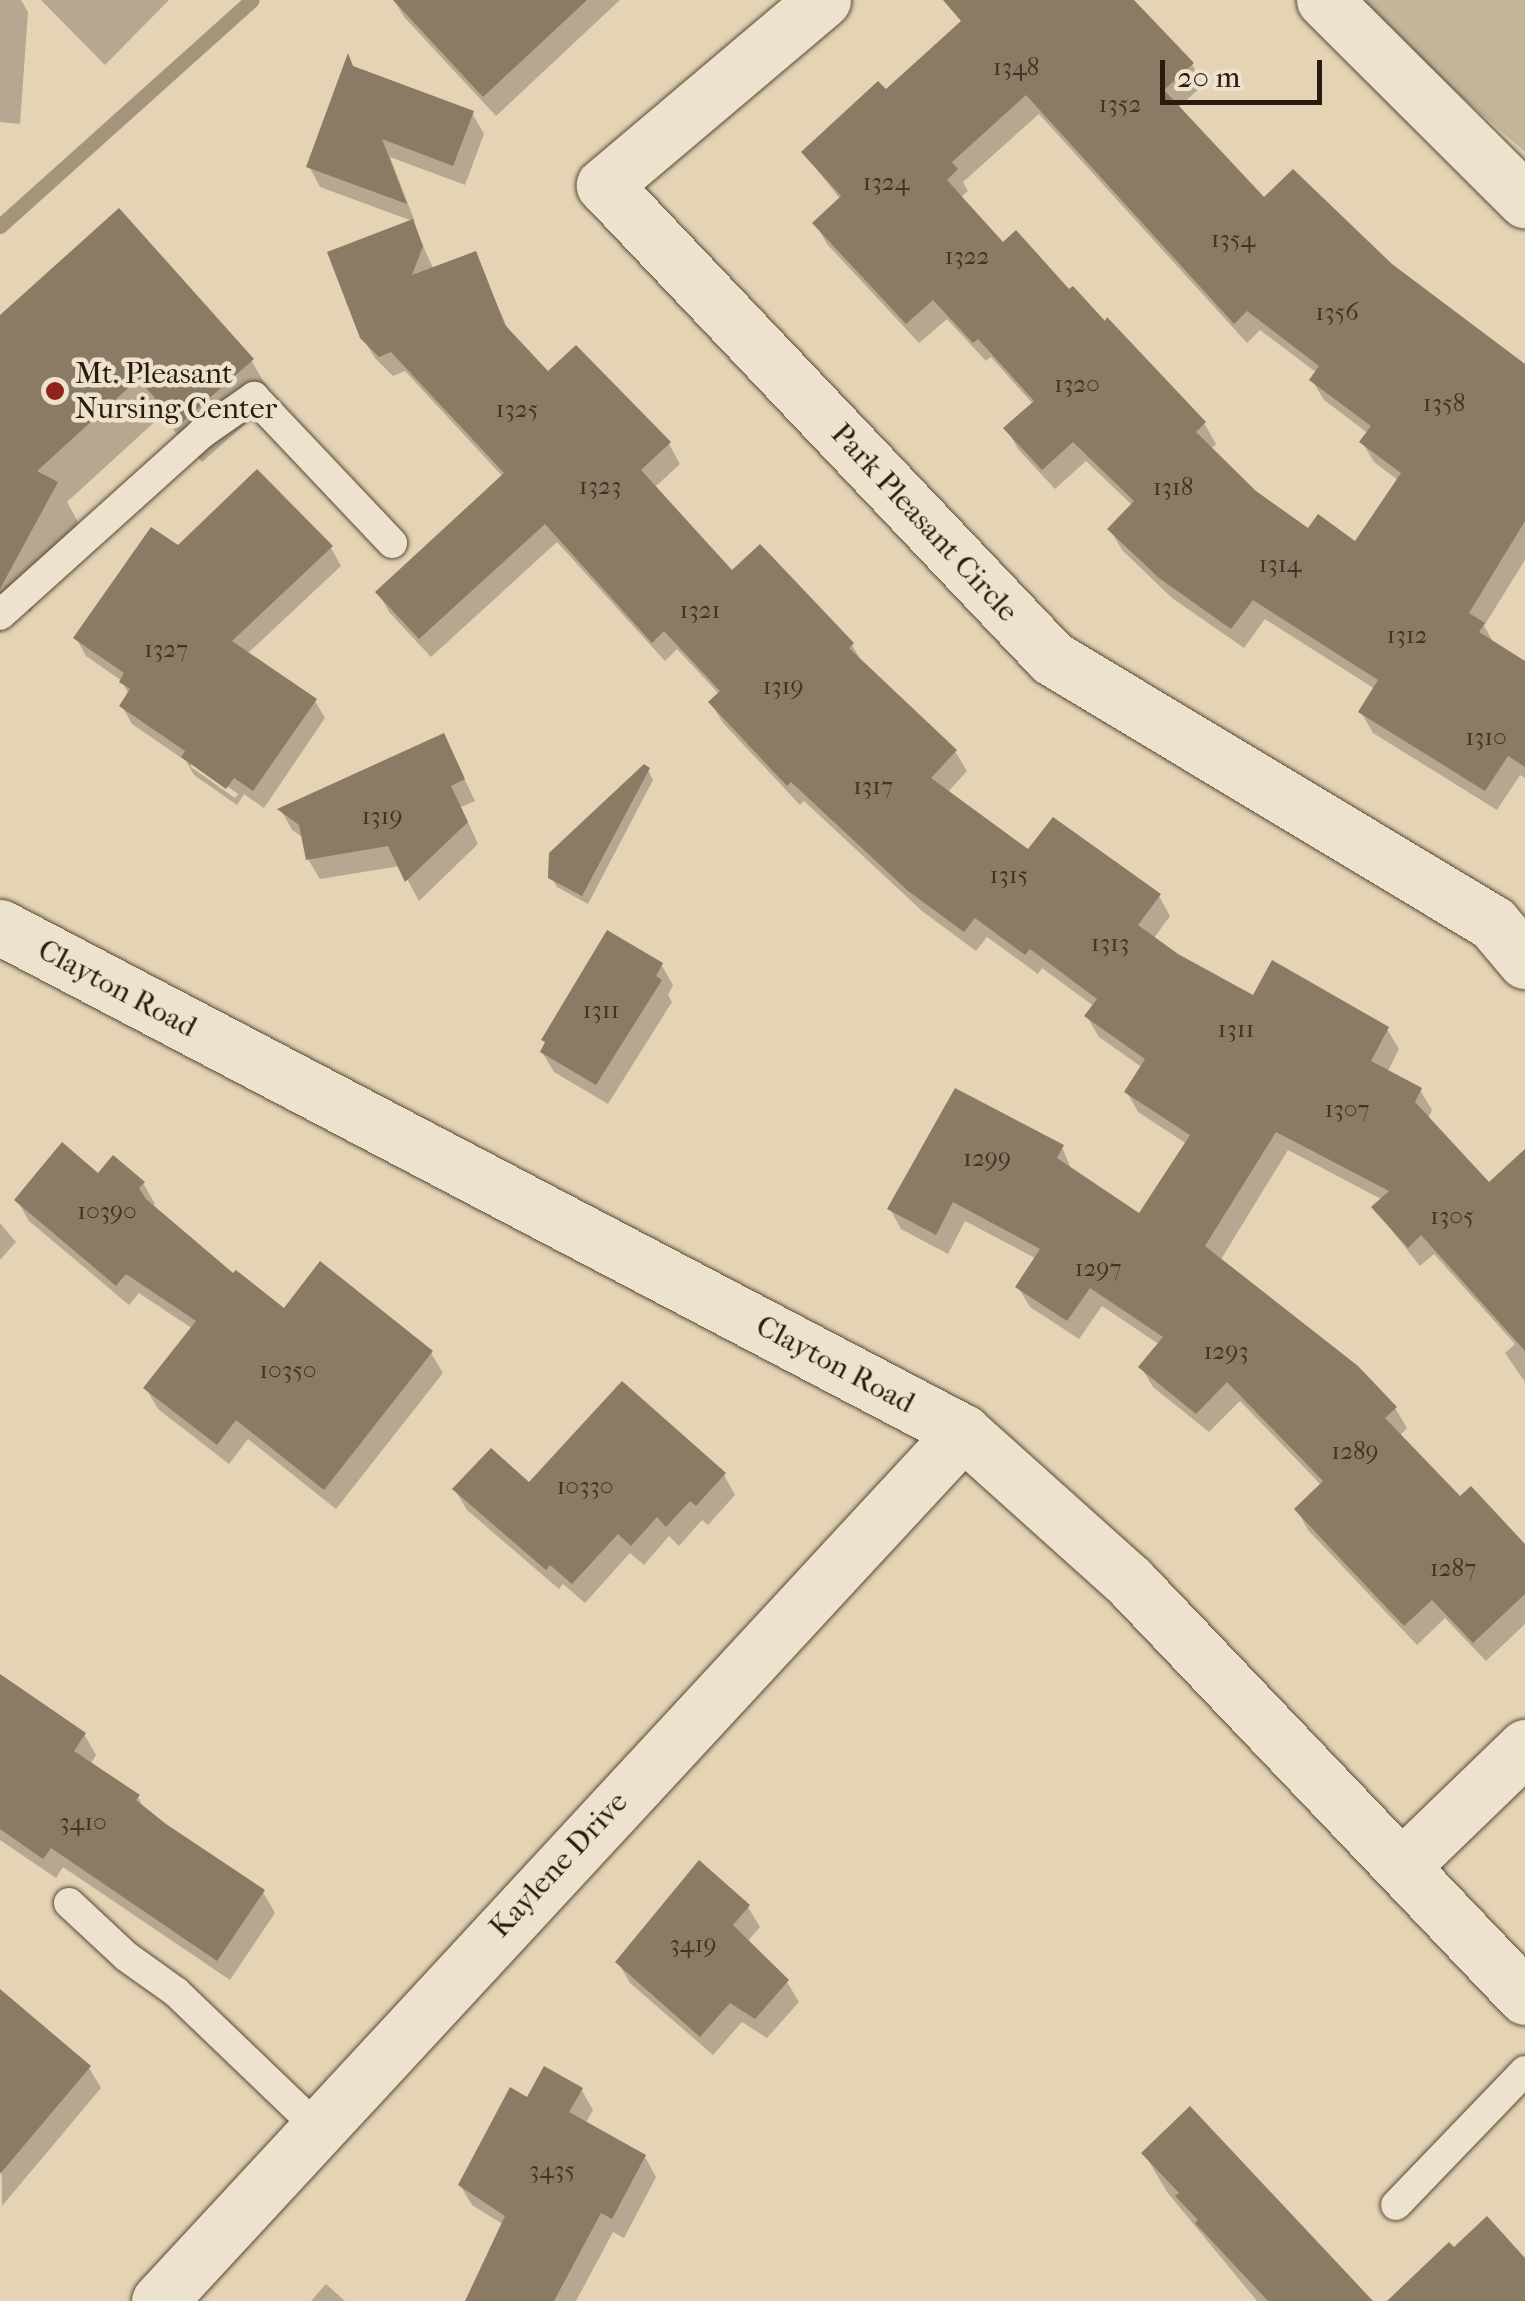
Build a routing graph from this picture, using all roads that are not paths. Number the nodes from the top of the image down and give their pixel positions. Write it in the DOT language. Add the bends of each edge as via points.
graph roads {
  1 [pos="823,0"];
  2 [pos="1324,0"];
  3 [pos="1525,200"];
  4 [pos="392,543"];
  5 [pos="0,615"];
  6 [pos="0,927"];
  7 [pos="1525,961"];
  8 [pos="963,1432"];
  9 [pos="1525,1746"];
  10 [pos="1403,1865"];
  11 [pos="68,1903"];
  12 [pos="1525,1997"];
  13 [pos="1525,2071"];
  14 [pos="318,2126"];
  15 [pos="1396,2205"];
  16 [pos="160,2301"];
  1 -- 7 [label="street, Park Pleasant Circle" via="604,185 1052,658 1493,923"];
  2 -- 3 [label="street"];
  4 -- 5 [label="lane" via="254,396 201,434"];
  6 -- 8 [label="street, Clayton Road"];
  8 -- 10 [label="street, Clayton Road" via="1130,1582"];
  8 -- 14 [label="street, Kaylene Drive"];
  9 -- 10 [label="street"];
  10 -- 12 [label="street, Clayton Road"];
  11 -- 14 [label="lane" via="126,1958 176,1992"];
  13 -- 15 [label="lane"];
  14 -- 16 [label="street, Kaylene Drive"];
}
